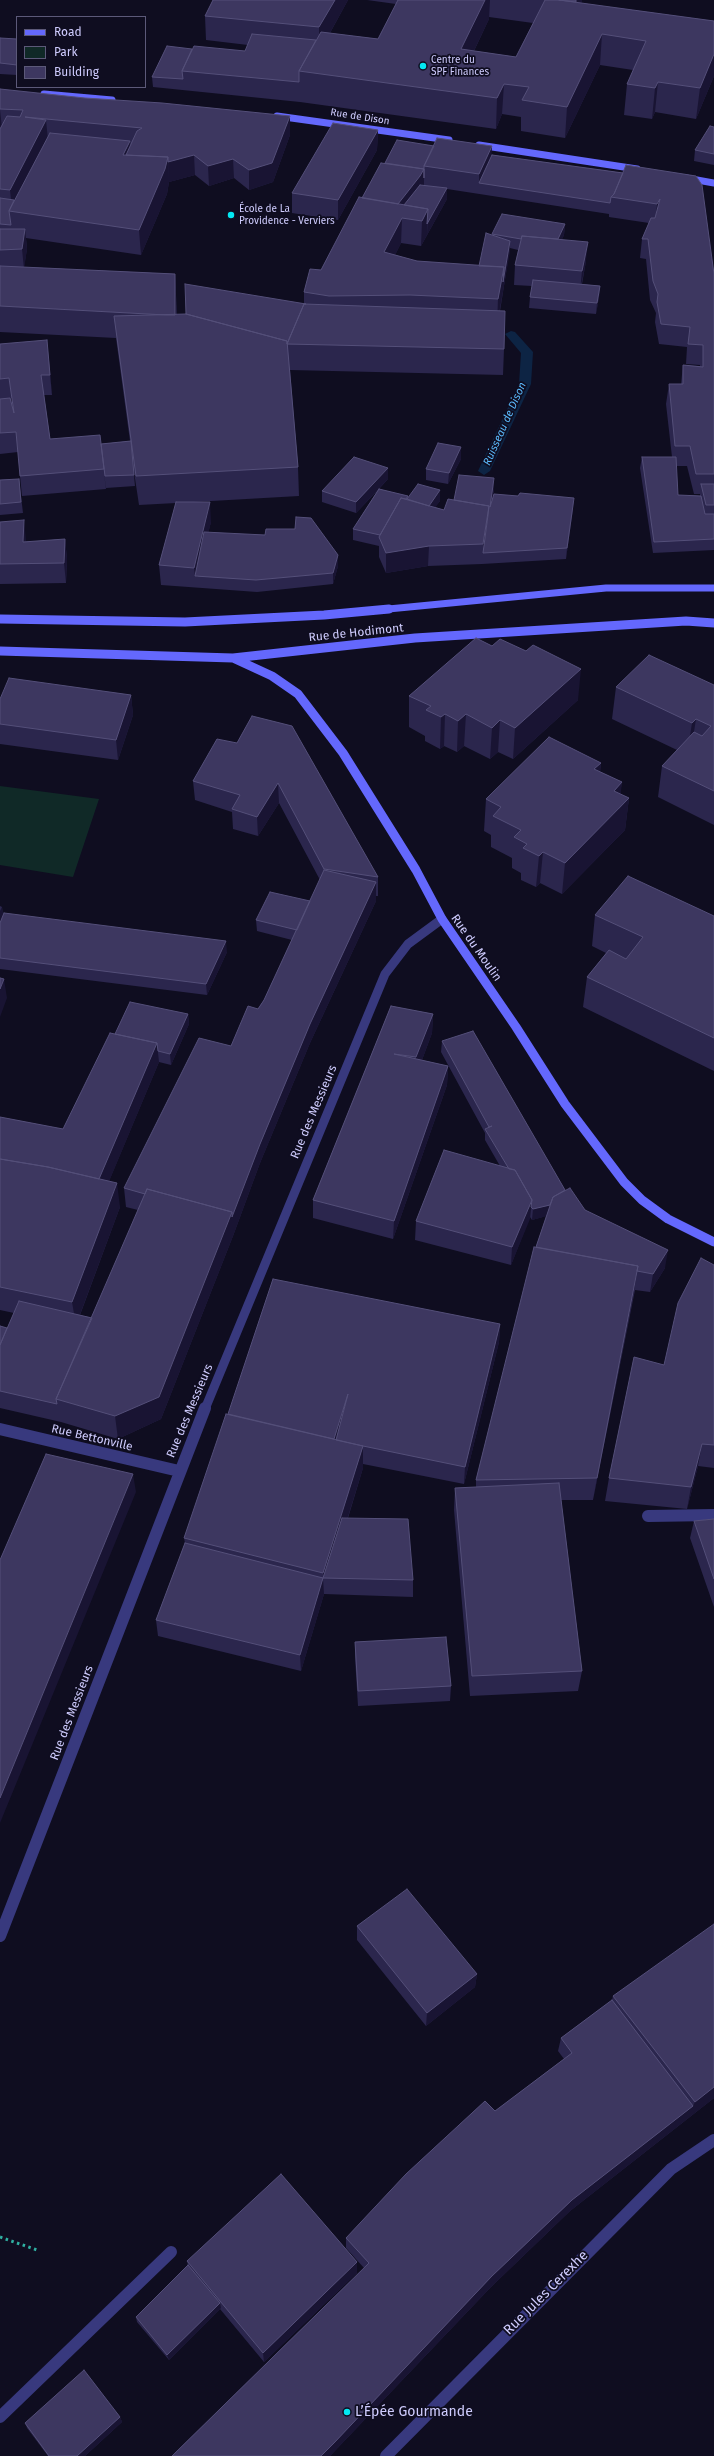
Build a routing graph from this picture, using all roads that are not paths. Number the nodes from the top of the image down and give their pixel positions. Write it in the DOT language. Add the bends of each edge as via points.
graph roads {
  1 [pos="40,94"];
  2 [pos="122,101"];
  3 [pos="268,115"];
  4 [pos="456,141"];
  5 [pos="472,143"];
  6 [pos="647,171"];
  7 [pos="676,176"];
  8 [pos="714,182"];
  9 [pos="714,588"];
  10 [pos="0,619"];
  11 [pos="714,623"];
  12 [pos="0,651"];
  13 [pos="232,658"];
  14 [pos="442,920"];
  15 [pos="714,1242"];
  16 [pos="0,1430"];
  17 [pos="179,1471"];
  18 [pos="714,1515"];
  19 [pos="648,1516"];
  20 [pos="0,1936"];
  21 [pos="714,2140"];
  22 [pos="171,2252"];
  23 [pos="0,2417"];
  24 [pos="386,2456"];
  1 -- 2 [label="street"];
  3 -- 4 [label="street, Rue de Dison"];
  5 -- 6 [label="street"];
  7 -- 8 [label="street"];
  9 -- 10 [label="street, Rue de Hodimont" via="606,588 324,615 185,622"];
  11 -- 13 [label="street, Rue de Hodimont" via="686,622 415,638"];
  12 -- 13 [label="street, Rue de Hodimont"];
  13 -- 14 [label="street, Rue du Moulin" via="272,676 298,694 343,752 416,870"];
  14 -- 15 [label="street, Rue du Moulin" via="565,1104 624,1182 668,1220"];
  14 -- 17 [label="street, Rue des Messieurs" via="408,944 385,974"];
  16 -- 17 [label="street, Rue Bettonville"];
  17 -- 20 [label="street, Rue des Messieurs"];
  18 -- 19 [label="street"];
  21 -- 24 [label="street, Rue Jules Cerexhe" via="671,2169"];
  22 -- 23 [label="street"];
}
